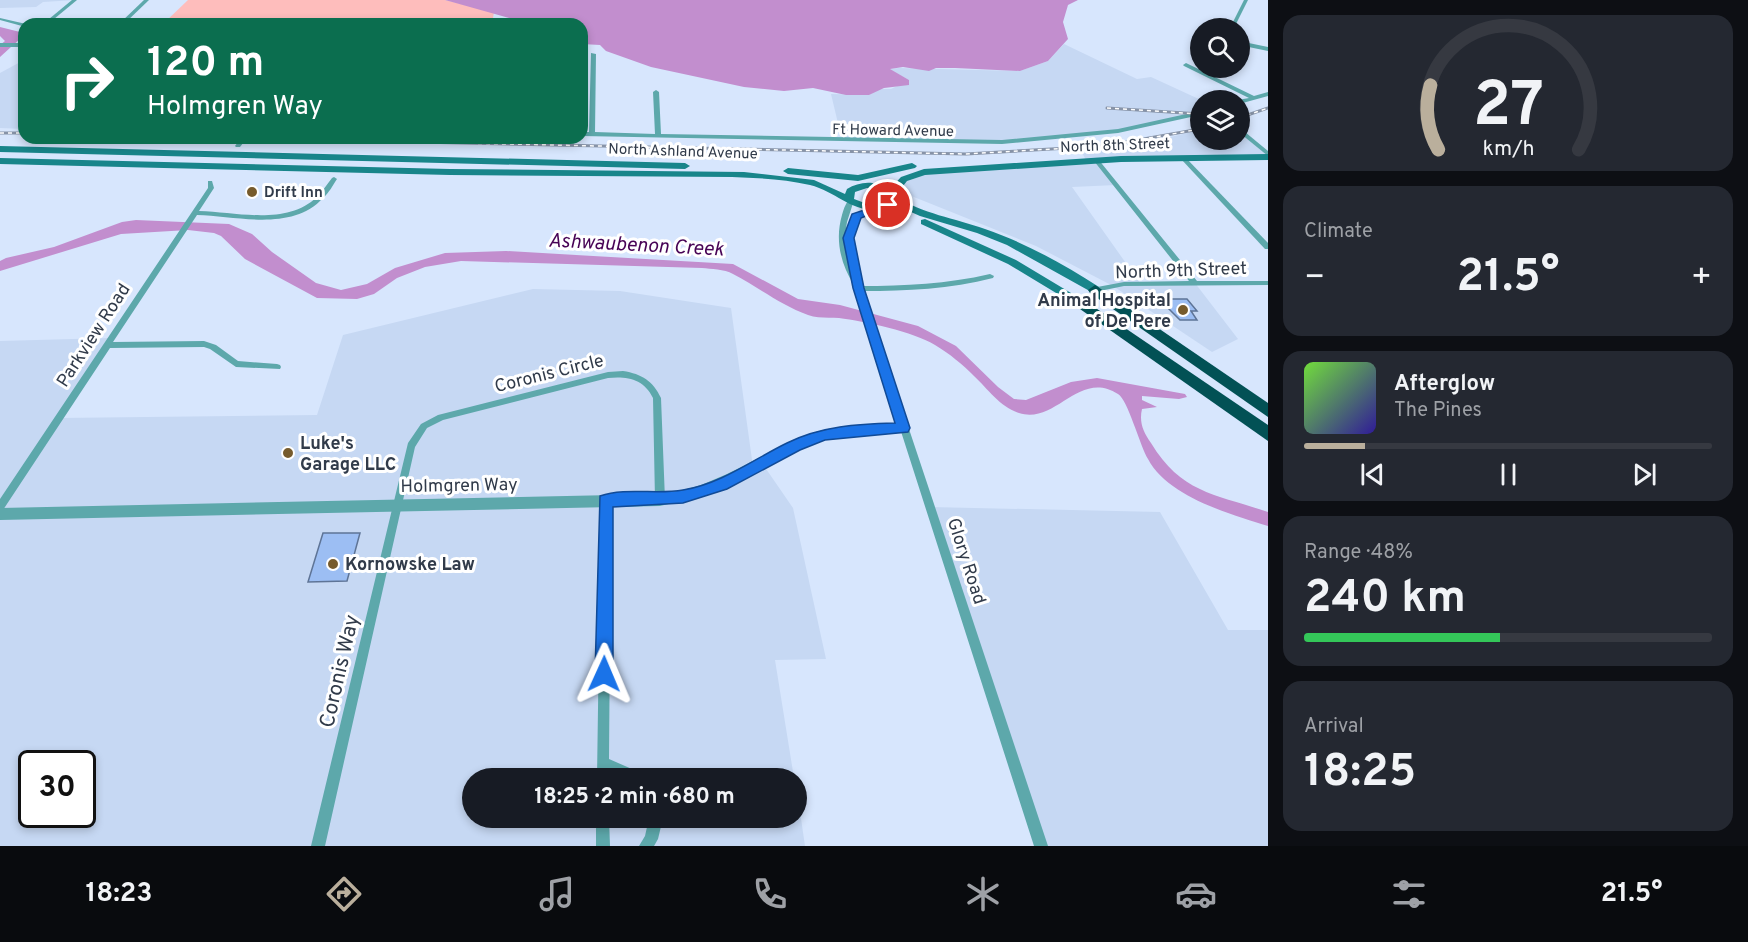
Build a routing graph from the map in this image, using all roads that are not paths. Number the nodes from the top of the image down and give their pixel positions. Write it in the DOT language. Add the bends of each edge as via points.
graph roads {
  1 [pos="75,0"];
  2 [pos="147,0"];
  3 [pos="1246,0"];
  4 [pos="52,18"];
  5 [pos="128,18"];
  6 [pos="1237,18"];
  7 [pos="0,19"];
  8 [pos="18,23"];
  9 [pos="0,45"];
  10 [pos="18,45"];
  11 [pos="1250,45"];
  12 [pos="1268,49"];
  13 [pos="593,54"];
  14 [pos="1213,78"];
  15 [pos="656,92"];
  16 [pos="1268,94"];
  17 [pos="1254,98"];
  18 [pos="1250,99"];
  19 [pos="1190,115"];
  20 [pos="588,134"];
  21 [pos="592,134"];
  22 [pos="658,136"];
  23 [pos="1250,139"];
  24 [pos="239,147"];
  25 [pos="0,150"];
  26 [pos="1268,155"];
  27 [pos="1184,158"];
  28 [pos="435,160"];
  29 [pos="1096,160"];
  30 [pos="0,161"];
  31 [pos="145,164"];
  32 [pos="161,165"];
  33 [pos="912,166"];
  34 [pos="999,168"];
  35 [pos="786,171"];
  36 [pos="333,175"];
  37 [pos="210,182"];
  38 [pos="866,185"];
  39 [pos="891,197"];
  40 [pos="850,199"];
  41 [pos="875,209"];
  42 [pos="194,213"];
  43 [pos="1268,247"];
  44 [pos="990,276"];
  45 [pos="1195,283"];
  46 [pos="1268,283"];
  47 [pos="858,288"];
  48 [pos="1095,290"];
  49 [pos="1075,299"];
  50 [pos="106,345"];
  51 [pos="277,367"];
  52 [pos="1268,411"];
  53 [pos="904,428"];
  54 [pos="1268,434"];
  55 [pos="660,500"];
  56 [pos="606,501"];
  57 [pos="397,504"];
  58 [pos="0,507"];
  59 [pos="0,514"];
  60 [pos="603,763"];
  61 [pos="603,768"];
  62 [pos="614,768"];
  63 [pos="603,828"];
  64 [pos="654,828"];
  65 [pos="318,846"];
  66 [pos="603,846"];
  67 [pos="646,846"];
  68 [pos="1041,846"];
  1 -- 4 [label="street"];
  2 -- 5 [label="street"];
  3 -- 6 [label="street"];
  7 -- 8 [label="street"];
  9 -- 10 [label="street"];
  11 -- 12 [label="street"];
  13 -- 21 [label="street"];
  14 -- 17 [label="street"];
  15 -- 22 [label="street"];
  16 -- 17 [label="street"];
  17 -- 18 [label="street"];
  19 -- 22 [label="street, Ft Howard Avenue" via="1118,131 1002,142"];
  20 -- 21 [label="street, Ft Howard Avenue"];
  21 -- 22 [label="street, Ft Howard Avenue"];
  23 -- 26 [label="street"];
  24 -- 25 [label="main road" via="204,154"];
  24 -- 28 [label="main road, North Ashland Avenue"];
  24 -- 31 [label="main road" via="219,160"];
  26 -- 27 [label="main road, North 8th Street"];
  27 -- 29 [label="main road, North 8th Street"];
  27 -- 43 [label="street"];
  28 -- 35 [label="main road, North Ashland Avenue"];
  28 -- 36 [label="main road" via="351,164"];
  29 -- 34 [label="main road, North 8th Street"];
  29 -- 45 [label="street"];
  30 -- 31 [label="main road"];
  31 -- 32 [label="main road"];
  32 -- 36 [label="main road, North Ashland Avenue"];
  32 -- 36 [label="main road" via="321,171"];
  33 -- 34 [label="main road, North 8th Street"];
  33 -- 35 [label="main road, North Ashland Avenue" via="862,178"];
  33 -- 38 [label="main road, North 8th Street" via="879,183"];
  34 -- 39 [label="main road, North 8th Street" via="924,172 904,179"];
  35 -- 38 [label="main road"];
  36 -- 40 [label="main road, North Ashland Avenue" via="357,170 754,175 828,186"];
  36 -- 42 [label="street" via="318,202 289,216"];
  37 -- 42 [label="street, Parkview Road" via="212,188"];
  38 -- 39 [label="main road" via="881,188"];
  38 -- 40 [label="main road" via="850,191"];
  39 -- 41 [label="main road, North 8th Street" via="888,205"];
  39 -- 48 [label="main road" via="913,211 1017,245"];
  40 -- 41 [label="main road, North Ashland Avenue" via="861,207"];
  40 -- 47 [label="street, Glory Road" via="840,233"];
  41 -- 47 [label="street, Glory Road" via="856,216 848,238"];
  41 -- 49 [label="main road, North Ashland Avenue" via="925,222 962,238"];
  42 -- 50 [label="street, Parkview Road"];
  44 -- 47 [label="street" via="966,283 901,289"];
  45 -- 46 [label="street, North 9th Street"];
  45 -- 48 [label="street, North 9th Street" via="1124,284"];
  47 -- 53 [label="street, Glory Road"];
  48 -- 52 [label="highway"];
  49 -- 54 [label="highway"];
  50 -- 51 [label="street" via="204,344 236,364"];
  50 -- 58 [label="street, Parkview Road"];
  53 -- 55 [label="street, Holmgren Way" via="824,435 722,484"];
  53 -- 68 [label="street, Glory Road"];
  55 -- 56 [label="street, Holmgren Way"];
  55 -- 57 [label="street, Coronis Circle" via="657,398 651,386 640,378 615,374 432,421 413,439"];
  56 -- 57 [label="street, Holmgren Way"];
  56 -- 60 [label="street"];
  57 -- 59 [label="street, Holmgren Way"];
  57 -- 65 [label="street, Coronis Way"];
  60 -- 61 [label="street"];
  60 -- 62 [label="street"];
  63 -- 66 [label="street"];
  64 -- 67 [label="street"];
}
